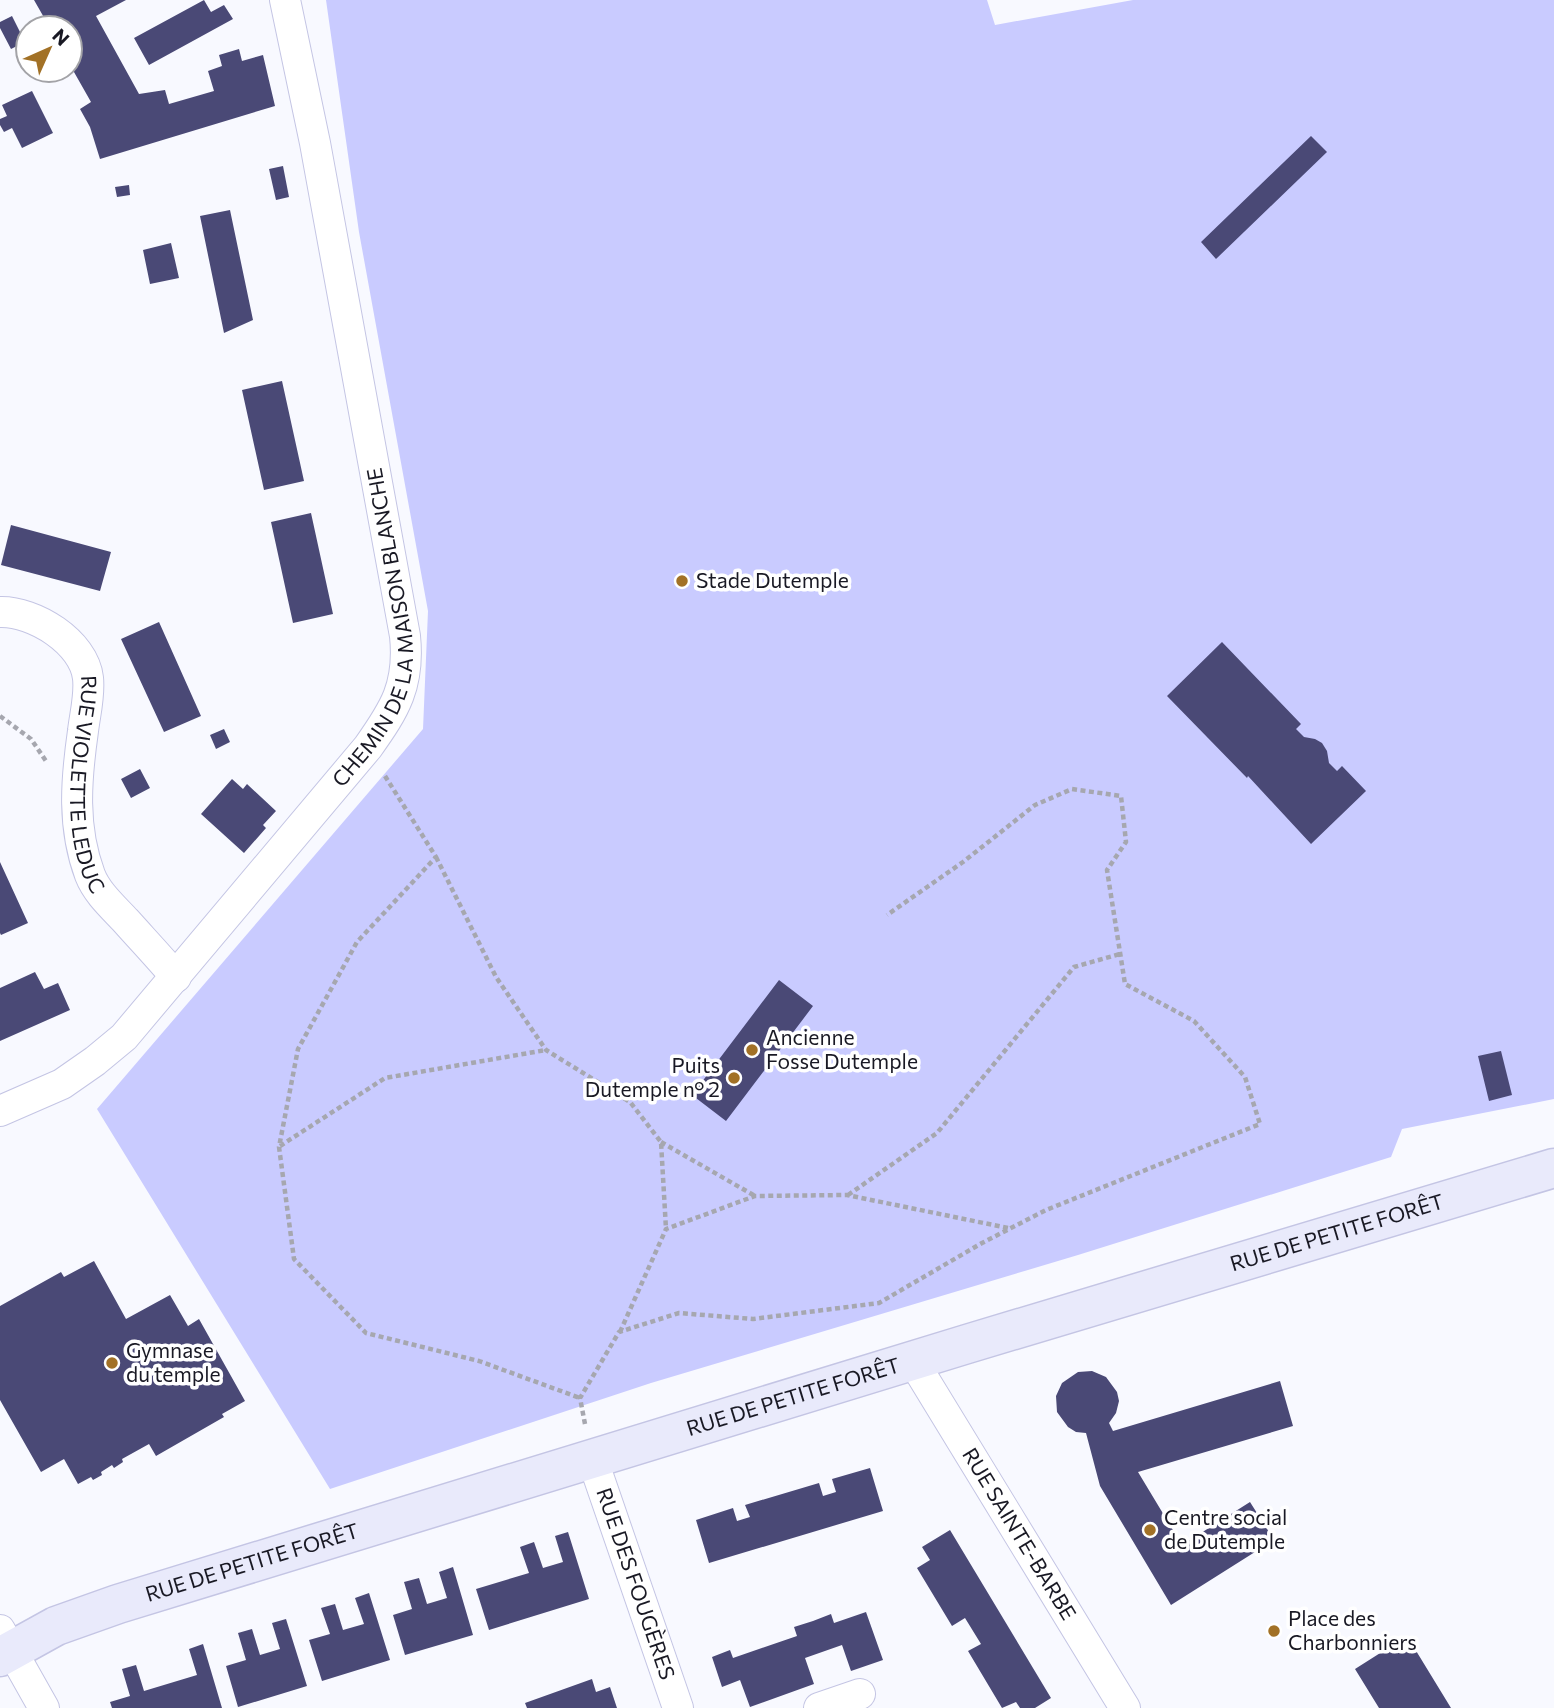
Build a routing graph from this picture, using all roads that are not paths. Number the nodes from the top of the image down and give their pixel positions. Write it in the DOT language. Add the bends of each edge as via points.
graph roads {
  1 [pos="285,0"];
  2 [pos="0,612"];
  3 [pos="176,977"];
  4 [pos="0,1111"];
  5 [pos="1554,1168"];
  6 [pos="913,1361"];
  7 [pos="592,1458"];
  8 [pos="12,1643"];
  9 [pos="860,1694"];
  10 [pos="44,1708"];
  11 [pos="678,1708"];
  12 [pos="819,1708"];
  13 [pos="1125,1708"];
  1 -- 3 [label="street, CHEMIN DE LA MAISON BLANCHE" via="315,143 407,664 401,689 368,747"];
  2 -- 3 [label="street, RUE VIOLETTE LEDUC" via="19,614 51,629 72,646 85,666 89,688 76,803 86,862 98,890"];
  3 -- 4 [label="street, CHEMIN DE LA MAISON BLANCHE" via="124,1037 95,1061 62,1084"];
  5 -- 6 [label="main road, RUE DE PETITE FORÊT"];
  6 -- 7 [label="main road, RUE DE PETITE FORÊT"];
  6 -- 13 [label="street, RUE SAINTE-BARBE"];
  7 -- 8 [label="main road, RUE DE PETITE FORÊT" via="118,1604"];
  7 -- 11 [label="street, RUE DES FOUGÈRES"];
  8 -- 10 [label="street"];
  9 -- 12 [label="street"];
}
